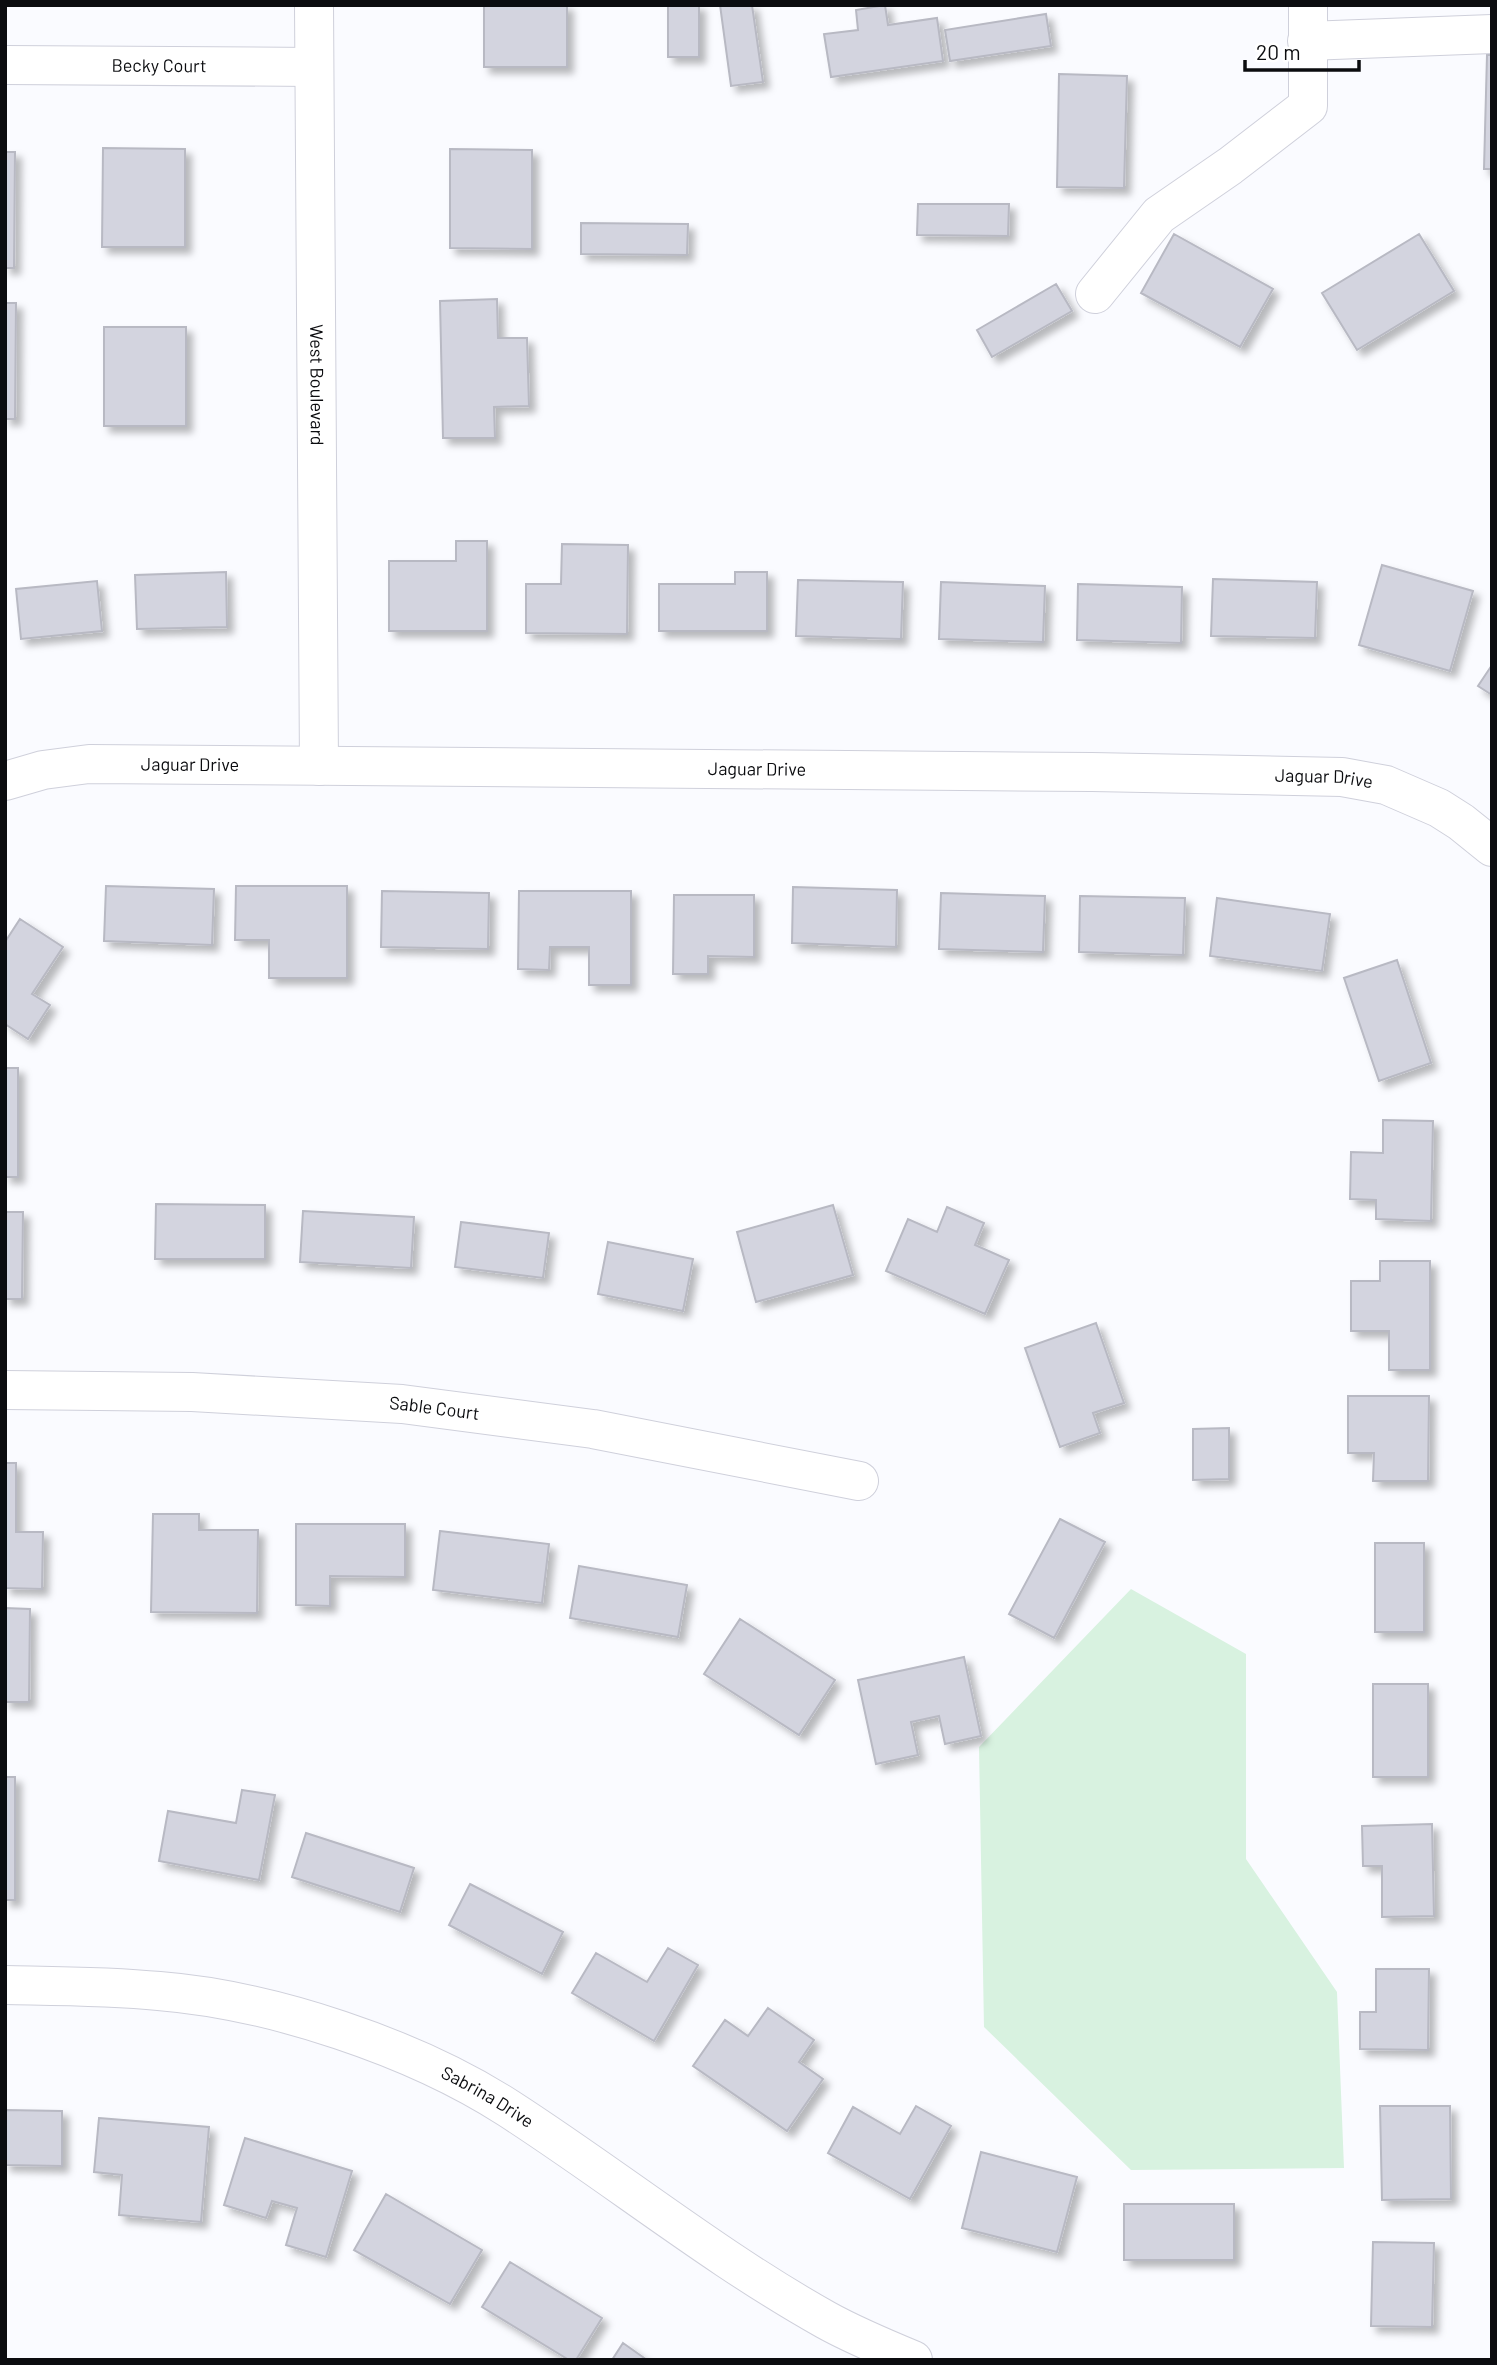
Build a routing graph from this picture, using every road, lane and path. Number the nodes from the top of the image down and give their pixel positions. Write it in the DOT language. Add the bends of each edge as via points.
graph roads {
  1 [pos="314,5"];
  2 [pos="1307,23"];
  3 [pos="1492,34"];
  4 [pos="5,65"];
  5 [pos="314,67"];
  6 [pos="1095,294"];
  7 [pos="319,766"];
  8 [pos="5,781"];
  9 [pos="1492,847"];
  10 [pos="5,1390"];
  11 [pos="859,1481"];
  12 [pos="5,1985"];
  13 [pos="913,2360"];
  1 -- 5 [label="street, West Boulevard"];
  2 -- 3 [label="street"];
  2 -- 6 [label="street" via="1308,106 1159,215"];
  4 -- 5 [label="street, Becky Court"];
  5 -- 7 [label="street, West Boulevard"];
  7 -- 8 [label="street, Jaguar Drive" via="89,764 43,769"];
  7 -- 9 [label="street, Jaguar Drive" via="1342,776 1386,785 1439,808"];
  10 -- 11 [label="street, Sable Court" via="192,1392 402,1404 593,1429"];
  12 -- 13 [label="street, Sabrina Drive" via="161,1991 254,2006 345,2032 425,2064 506,2107 771,2288 828,2321"];
}
